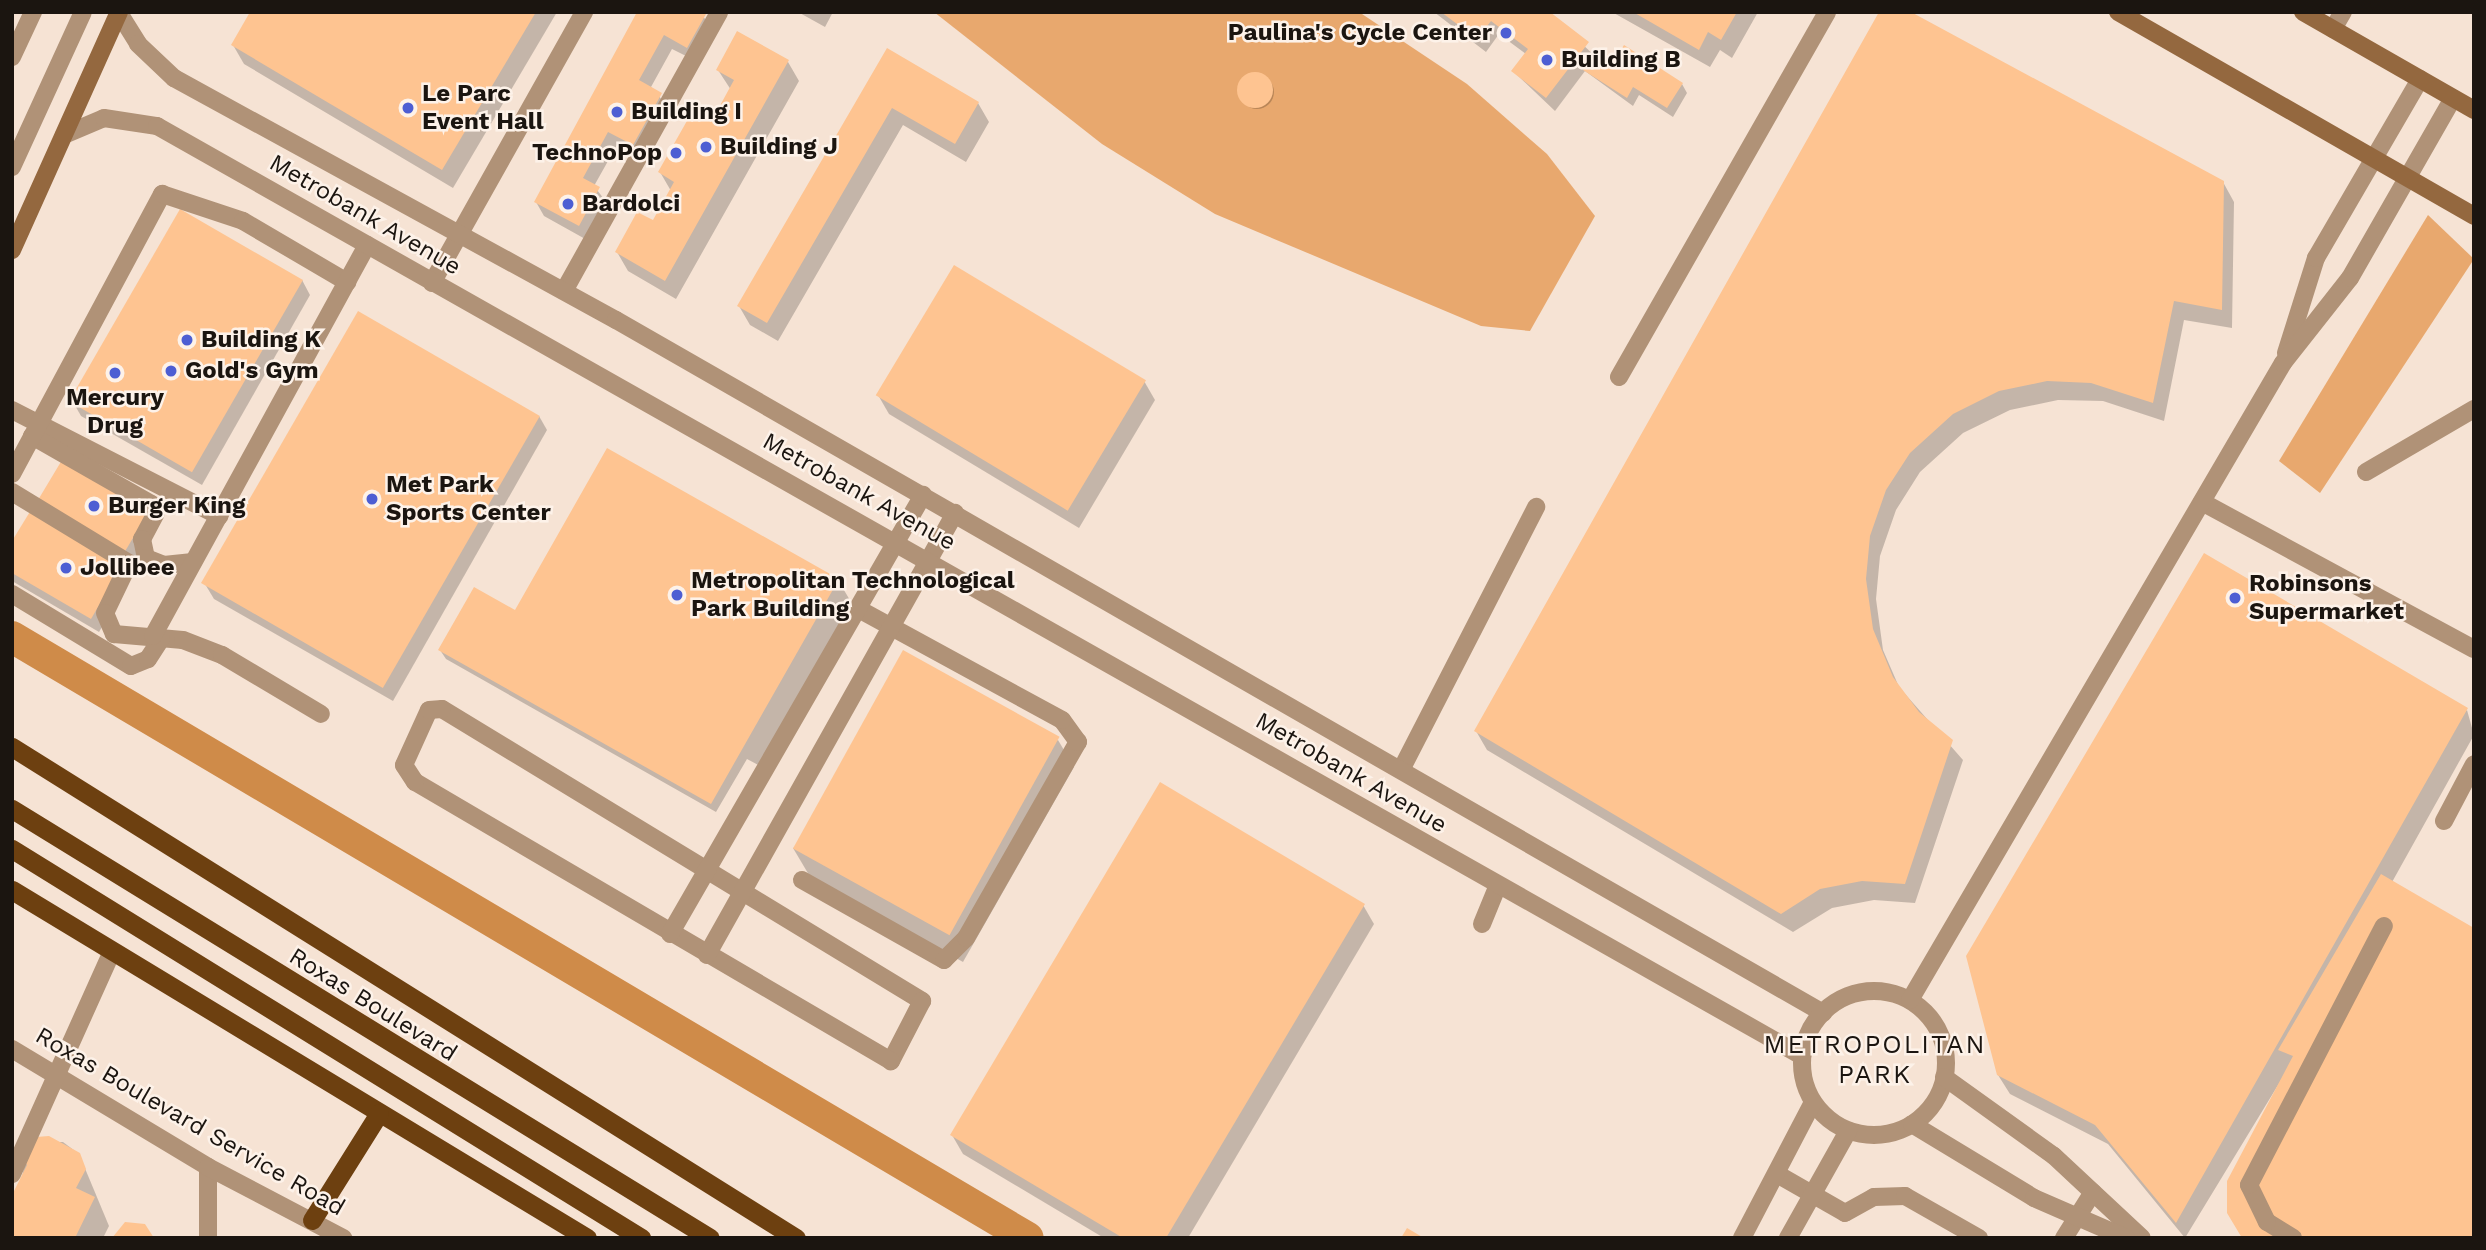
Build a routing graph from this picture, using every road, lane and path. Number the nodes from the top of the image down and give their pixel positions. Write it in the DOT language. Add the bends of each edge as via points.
graph roads {
  1 [pos="33,12"];
  2 [pos="83,12"];
  3 [pos="119,12"];
  4 [pos="584,12"];
  5 [pos="719,12"];
  6 [pos="1826,12"];
  7 [pos="2118,12"];
  8 [pos="2304,12"];
  9 [pos="2343,12"];
  10 [pos="2333,29"];
  11 [pos="12,57"];
  12 [pos="2420,79"];
  13 [pos="2453,98"];
  14 [pos="2474,110"];
  15 [pos="64,135"];
  16 [pos="2373,160"];
  17 [pos="12,167"];
  18 [pos="2407,179"];
  19 [pos="2474,216"];
  20 [pos="460,235"];
  21 [pos="367,245"];
  22 [pos="12,250"];
  23 [pos="346,282"];
  24 [pos="432,283"];
  25 [pos="564,292"];
  26 [pos="2283,363"];
  27 [pos="1619,377"];
  28 [pos="2474,409"];
  29 [pos="12,410"];
  30 [pos="35,430"];
  31 [pos="2366,472"];
  32 [pos="12,474"];
  33 [pos="12,492"];
  34 [pos="923,495"];
  35 [pos="2202,502"];
  36 [pos="1536,507"];
  37 [pos="955,513"];
  38 [pos="219,516"];
  39 [pos="898,542"];
  40 [pos="930,560"];
  41 [pos="193,562"];
  42 [pos="12,594"];
  43 [pos="859,609"];
  44 [pos="892,627"];
  45 [pos="157,638"];
  46 [pos="2474,649"];
  47 [pos="321,714"];
  48 [pos="12,747"];
  49 [pos="2474,764"];
  50 [pos="1401,770"];
  51 [pos="12,809"];
  52 [pos="2444,821"];
  53 [pos="12,849"];
  54 [pos="709,870"];
  55 [pos="802,880"];
  56 [pos="1498,885"];
  57 [pos="12,890"];
  58 [pos="743,890"];
  59 [pos="1482,924"];
  60 [pos="2384,926"];
  61 [pos="670,934"];
  62 [pos="112,951"];
  63 [pos="707,955"];
  64 [pos="1910,1000"];
  65 [pos="1823,1013"];
  66 [pos="12,1049"];
  67 [pos="1802,1056"];
  68 [pos="60,1076"];
  69 [pos="1944,1077"];
  70 [pos="1813,1102"];
  71 [pos="379,1113"];
  72 [pos="1912,1124"];
  73 [pos="1848,1131"];
  74 [pos="208,1167"];
  75 [pos="12,1174"];
  76 [pos="1777,1174"];
  77 [pos="2093,1192"];
  78 [pos="1812,1195"];
  79 [pos="312,1220"];
  80 [pos="2070,1232"];
  81 [pos="208,1238"];
  82 [pos="343,1238"];
  83 [pos="587,1238"];
  84 [pos="640,1238"];
  85 [pos="710,1238"];
  86 [pos="796,1238"];
  87 [pos="1742,1238"];
  88 [pos="1788,1238"];
  89 [pos="1979,1238"];
  90 [pos="2126,1238"];
  91 [pos="2143,1238"];
  92 [pos="2293,1238"];
  1 -- 11 [label="street"];
  2 -- 17 [label="street"];
  3 -- 15 [label="main road"];
  3 -- 20 [label="street, Metrobank Avenue" via="138,44 174,78"];
  4 -- 20 [label="street"];
  5 -- 25 [label="street"];
  6 -- 27 [label="street"];
  7 -- 16 [label="main road"];
  8 -- 10 [label="main road"];
  9 -- 10 [label="street"];
  10 -- 12 [label="main road"];
  12 -- 13 [label="main road"];
  12 -- 16 [label="street"];
  13 -- 14 [label="main road"];
  13 -- 18 [label="street"];
  15 -- 21 [label="street, Metrobank Avenue" via="104,118 156,126"];
  15 -- 22 [label="main road"];
  16 -- 18 [label="main road"];
  16 -- 26 [label="street" via="2316,258"];
  18 -- 19 [label="main road"];
  18 -- 26 [label="street" via="2350,278"];
  20 -- 24 [label="street"];
  20 -- 25 [label="street, Metrobank Avenue"];
  21 -- 23 [label="street"];
  21 -- 24 [label="street, Metrobank Avenue"];
  23 -- 30 [label="street" via="243,221 162,194"];
  23 -- 38 [label="street"];
  24 -- 39 [label="street, Metrobank Avenue"];
  25 -- 34 [label="street, Metrobank Avenue"];
  26 -- 35 [label="street"];
  28 -- 31 [label="street"];
  29 -- 30 [label="street"];
  30 -- 32 [label="street"];
  30 -- 38 [label="street"];
  30 -- 41 [label="street" via="151,504 156,513 142,539 146,558 164,565"];
  33 -- 45 [label="street" via="126,559 131,566 105,621 123,637"];
  34 -- 37 [label="street, Metrobank Avenue"];
  34 -- 39 [label="street"];
  35 -- 46 [label="street"];
  35 -- 64 [label="street"];
  36 -- 50 [label="street"];
  37 -- 40 [label="street"];
  37 -- 50 [label="street, Metrobank Avenue"];
  38 -- 41 [label="street"];
  39 -- 40 [label="street, Metrobank Avenue"];
  39 -- 43 [label="street"];
  40 -- 44 [label="street"];
  40 -- 56 [label="street, Metrobank Avenue"];
  41 -- 45 [label="street"];
  42 -- 45 [label="street" via="131,666 148,659"];
  43 -- 44 [label="street"];
  43 -- 54 [label="street"];
  44 -- 55 [label="street" via="1062,720 1078,742 966,938 944,960"];
  44 -- 58 [label="street"];
  45 -- 47 [label="street" via="222,655"];
  48 -- 86 [label="highway"];
  49 -- 52 [label="street"];
  50 -- 65 [label="street, Metrobank Avenue"];
  51 -- 85 [label="highway, Roxas Boulevard" via="566,1154"];
  53 -- 84 [label="highway"];
  54 -- 58 [label="street"];
  54 -- 61 [label="street"];
  54 -- 61 [label="street" via="472,723 442,709 429,710 419,726 404,765 415,782"];
  56 -- 59 [label="street"];
  56 -- 67 [label="street, Metrobank Avenue"];
  57 -- 62 [label="highway"];
  58 -- 63 [label="street"];
  58 -- 63 [label="street" via="907,990 923,1008 884,1063"];
  60 -- 92 [label="street" via="2249,1185 2267,1222"];
  61 -- 63 [label="street"];
  62 -- 68 [label="street"];
  62 -- 71 [label="highway"];
  64 -- 65 [label="street" via="1864,992"];
  64 -- 69 [label="street" via="1940,1033"];
  65 -- 67 [label="street"];
  66 -- 68 [label="street, Roxas Boulevard Service Road"];
  67 -- 70 [label="street"];
  68 -- 74 [label="street, Roxas Boulevard Service Road"];
  68 -- 75 [label="street"];
  69 -- 72 [label="street" via="1927,1111"];
  69 -- 77 [label="street"];
  70 -- 73 [label="street"];
  70 -- 76 [label="street"];
  71 -- 79 [label="highway"];
  71 -- 83 [label="highway"];
  72 -- 73 [label="street" via="1870,1135"];
  72 -- 80 [label="street"];
  73 -- 78 [label="street"];
  74 -- 79 [label="street, Roxas Boulevard Service Road"];
  74 -- 81 [label="street"];
  76 -- 78 [label="street"];
  76 -- 87 [label="street"];
  77 -- 80 [label="street"];
  77 -- 91 [label="street"];
  78 -- 88 [label="street"];
  78 -- 89 [label="street" via="1845,1213 1874,1197 1905,1196"];
  79 -- 82 [label="street, Roxas Boulevard Service Road"];
  80 -- 90 [label="street"];
}
